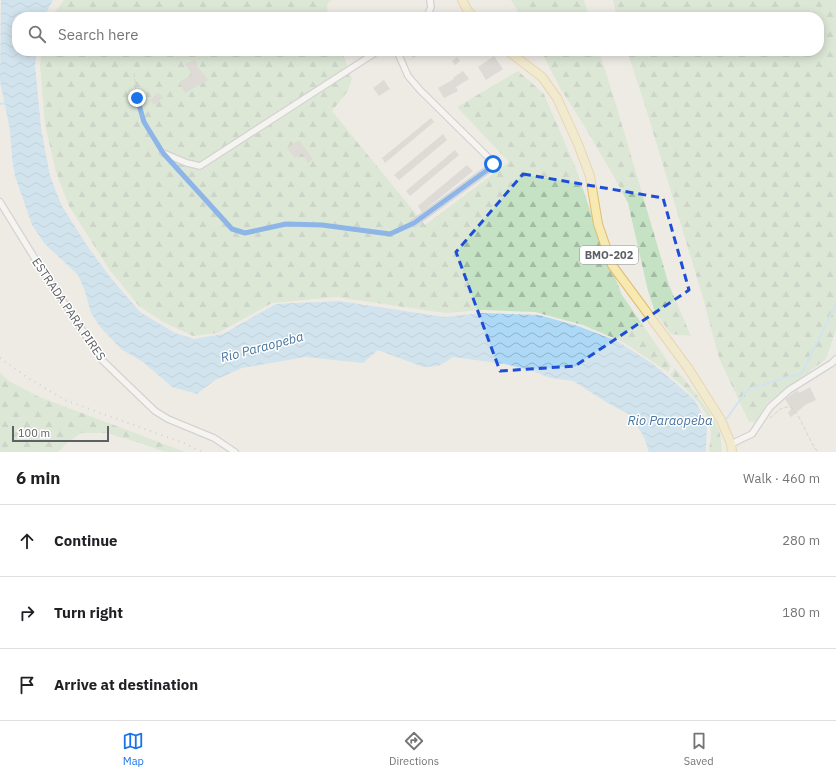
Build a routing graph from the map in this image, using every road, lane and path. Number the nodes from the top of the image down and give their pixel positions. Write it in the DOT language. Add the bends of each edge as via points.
graph roads {
  1 [pos="430,0"];
  2 [pos="462,0"];
  3 [pos="429,12"];
  4 [pos="469,12"];
  5 [pos="370,56"];
  6 [pos="399,56"];
  7 [pos="515,56"];
  8 [pos="134,73"];
  9 [pos="163,153"];
  10 [pos="174,165"];
  11 [pos="0,202"];
  12 [pos="414,223"];
  13 [pos="836,359"];
  14 [pos="768,420"];
  15 [pos="731,448"];
  16 [pos="235,452"];
  17 [pos="818,452"];
  1 -- 3 [label="street"];
  2 -- 4 [label="main road"];
  5 -- 9 [label="street" via="200,166"];
  6 -- 12 [label="street" via="408,76 420,90 493,164"];
  7 -- 15 [label="main road, BMO-202" via="542,77 557,98 590,176 598,224 612,265 688,368 721,420"];
  8 -- 9 [label="path" via="137,98 144,122"];
  10 -- 12 [label="path" via="232,229 245,233 286,224 322,225 390,234"];
  11 -- 16 [label="street, ESTRADA PARA PIRES" via="102,360 168,419 214,438"];
  13 -- 15 [label="street" via="789,390 770,407 752,434"];
  14 -- 17 [label="path" via="783,408 792,408"];
}
